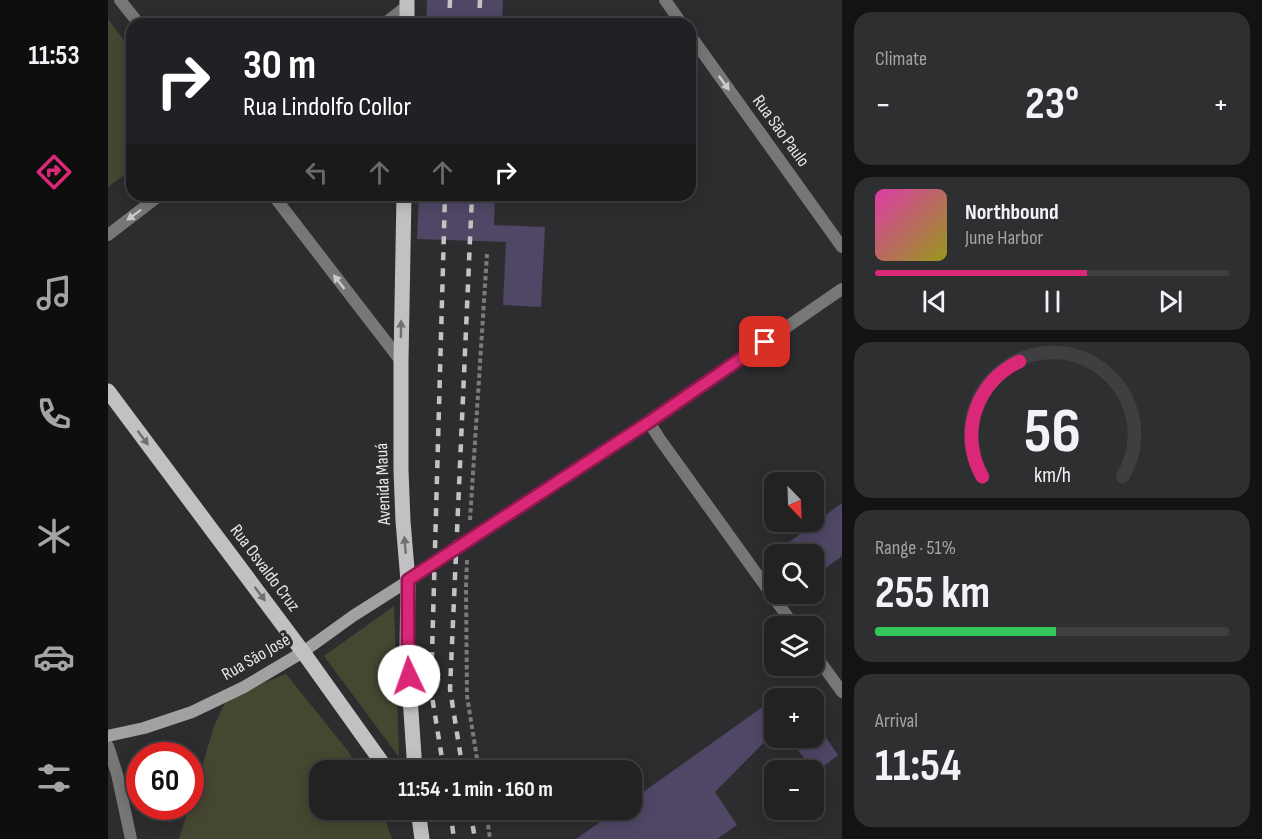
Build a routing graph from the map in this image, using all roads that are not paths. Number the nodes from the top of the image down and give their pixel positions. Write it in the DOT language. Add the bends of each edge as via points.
graph roads {
  1 [pos="120,0"];
  2 [pos="665,0"];
  3 [pos="407,3"];
  4 [pos="134,18"];
  5 [pos="391,18"];
  6 [pos="678,18"];
  7 [pos="696,43"];
  8 [pos="152,201"];
  9 [pos="278,201"];
  10 [pos="404,201"];
  11 [pos="108,235"];
  12 [pos="842,247"];
  13 [pos="842,289"];
  14 [pos="401,361"];
  15 [pos="108,391"];
  16 [pos="649,422"];
  17 [pos="408,580"];
  18 [pos="787,616"];
  19 [pos="303,652"];
  20 [pos="824,667"];
  21 [pos="842,692"];
  22 [pos="108,736"];
  23 [pos="108,746"];
  24 [pos="380,760"];
  25 [pos="414,760"];
  26 [pos="419,820"];
  27 [pos="131,839"];
  28 [pos="422,839"];
  1 -- 4 [label="street"];
  2 -- 6 [label="street"];
  3 -- 5 [label="street"];
  7 -- 12 [label="street, Rua São Paulo, one-way"];
  8 -- 11 [label="street, one-way"];
  14 -- 9 [label="street, one-way"];
  14 -- 10 [label="main road, Avenida Mauá, one-way"];
  13 -- 16 [label="street"];
  17 -- 14 [label="main road, Avenida Mauá, one-way" via="403,522"];
  15 -- 19 [label="main road, Rua Osvaldo Cruz, one-way"];
  16 -- 17 [label="street"];
  16 -- 18 [label="street"];
  17 -- 19 [label="street, Rua São José"];
  17 -- 25 [label="main road, Avenida Mauá"];
  19 -- 22 [label="street, Rua São José" via="192,712"];
  19 -- 24 [label="main road, Rua Osvaldo Cruz"];
  20 -- 21 [label="street"];
  23 -- 27 [label="street"];
  26 -- 28 [label="main road"];
}
